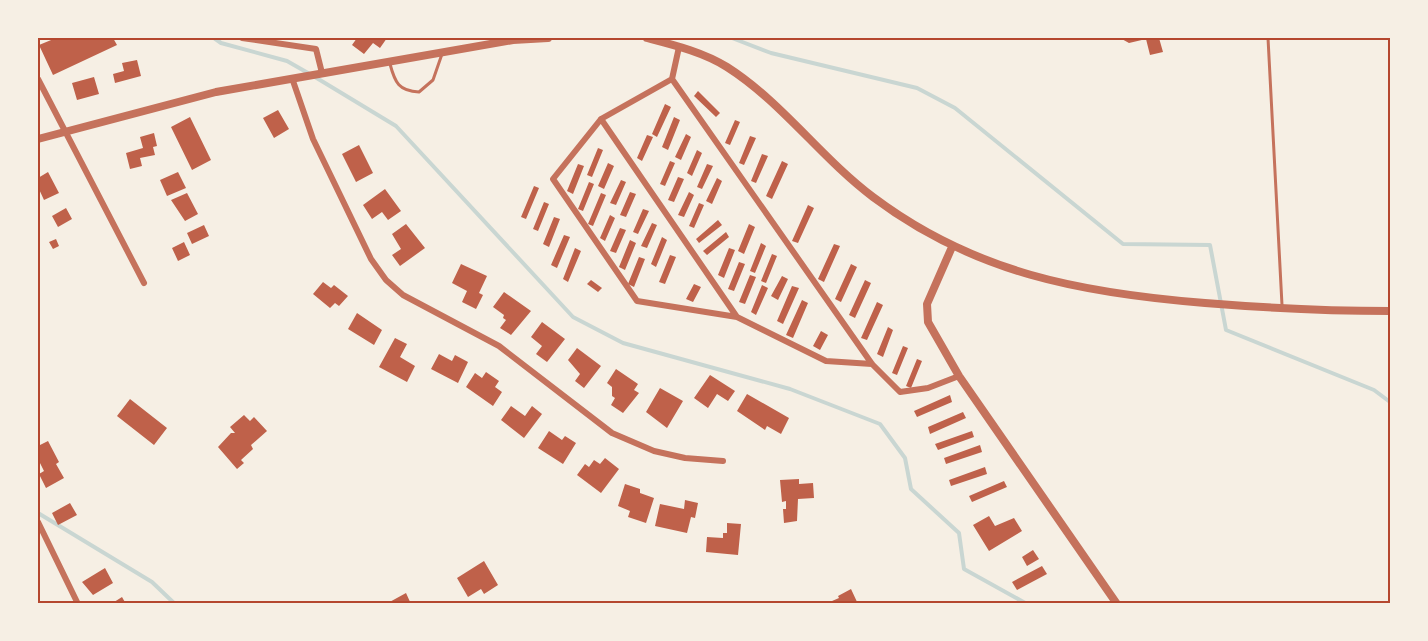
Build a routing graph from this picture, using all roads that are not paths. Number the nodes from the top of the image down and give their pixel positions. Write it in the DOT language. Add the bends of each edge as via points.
graph roads {
  1 [pos="242,38"];
  2 [pos="532,38"];
  3 [pos="548,38"];
  4 [pos="647,38"];
  5 [pos="1268,38"];
  6 [pos="679,47"];
  7 [pos="442,54"];
  8 [pos="390,62"];
  9 [pos="322,73"];
  10 [pos="292,78"];
  11 [pos="38,79"];
  12 [pos="672,79"];
  13 [pos="601,119"];
  14 [pos="65,132"];
  15 [pos="38,139"];
  16 [pos="952,247"];
  17 [pos="144,283"];
  18 [pos="1282,310"];
  19 [pos="1390,311"];
  20 [pos="737,317"];
  21 [pos="872,364"];
  22 [pos="959,376"];
  23 [pos="723,461"];
  24 [pos="38,522"];
  25 [pos="78,603"];
  26 [pos="1117,603"];
  1 -- 9 [label="street" via="316,49"];
  2 -- 3 [label="street"];
  2 -- 7 [label="street"];
  4 -- 6 [label="street"];
  5 -- 18 [label="lane"];
  6 -- 12 [label="street"];
  6 -- 16 [label="street" via="727,67 758,90 865,191"];
  7 -- 8 [label="street"];
  7 -- 8 [label="lane" via="433,80 419,92 405,91 394,82"];
  8 -- 9 [label="street"];
  9 -- 10 [label="street"];
  10 -- 14 [label="street" via="216,92"];
  10 -- 23 [label="street" via="313,139 371,259 386,280 403,295 499,346 612,433 654,451"];
  11 -- 14 [label="street"];
  12 -- 13 [label="street"];
  12 -- 21 [label="street"];
  13 -- 20 [label="street"];
  13 -- 20 [label="street" via="553,179 617,273 637,301"];
  14 -- 15 [label="street"];
  14 -- 17 [label="street"];
  16 -- 18 [label="street" via="995,266 1084,290"];
  16 -- 22 [label="street" via="927,304 928,322"];
  18 -- 19 [label="street"];
  20 -- 21 [label="street" via="826,361"];
  21 -- 22 [label="street" via="900,392 928,388"];
  22 -- 26 [label="street"];
  24 -- 25 [label="street"];
}
